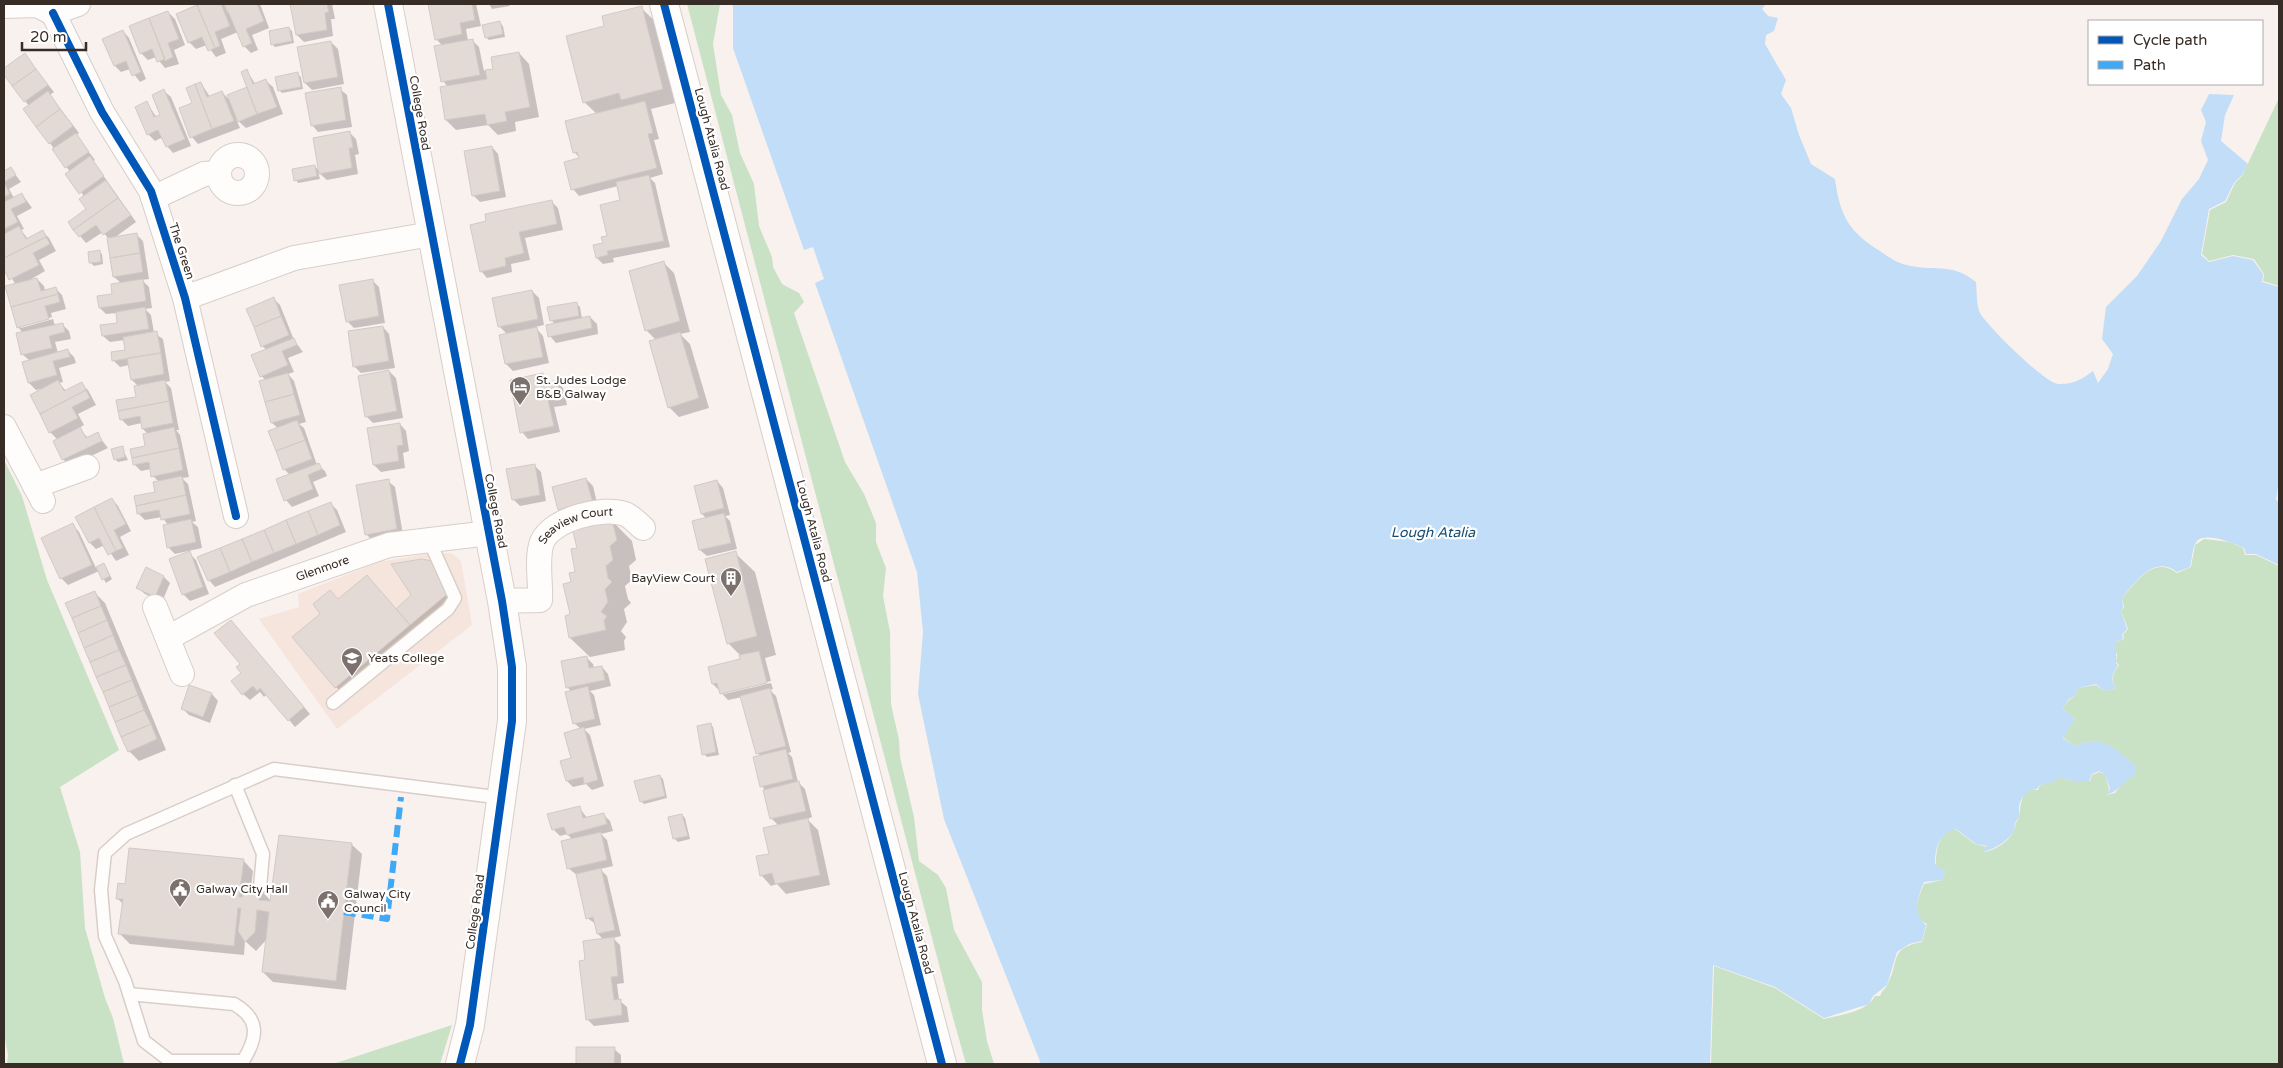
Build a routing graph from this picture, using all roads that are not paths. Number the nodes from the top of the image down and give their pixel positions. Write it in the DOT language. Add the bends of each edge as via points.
graph roads {
  1 [pos="78,4"];
  2 [pos="388,4"];
  3 [pos="664,4"];
  4 [pos="4,6"];
  5 [pos="53,13"];
  6 [pos="219,172"];
  7 [pos="153,198"];
  8 [pos="431,234"];
  9 [pos="186,298"];
  10 [pos="4,428"];
  11 [pos="87,467"];
  12 [pos="236,516"];
  13 [pos="643,528"];
  14 [pos="489,533"];
  15 [pos="429,540"];
  16 [pos="502,601"];
  17 [pos="155,607"];
  18 [pos="168,638"];
  19 [pos="182,674"];
  20 [pos="333,702"];
  21 [pos="235,785"];
  22 [pos="503,798"];
  23 [pos="260,887"];
  24 [pos="129,994"];
  25 [pos="460,1064"];
  26 [pos="942,1064"];
  1 -- 5 [label="street"];
  2 -- 8 [label="main road, College Road"];
  3 -- 26 [label="main road, Lough Atalia Road"];
  4 -- 5 [label="street" via="37,5"];
  5 -- 7 [label="street, The Green" via="102,112"];
  6 -- 7 [label="street" via="204,174"];
  7 -- 9 [label="street, The Green"];
  8 -- 9 [label="street, The Green" via="294,258"];
  8 -- 14 [label="main road, College Road"];
  9 -- 12 [label="street, The Green"];
  10 -- 11 [label="street" via="39,494"];
  13 -- 16 [label="street, Seaview Court" via="625,514 605,513 584,515 551,529 539,558 540,600"];
  14 -- 15 [label="street, Glenmore"];
  14 -- 16 [label="main road, College Road"];
  15 -- 18 [label="street, Glenmore" via="389,545 246,595"];
  15 -- 20 [label="lane" via="455,598 448,609"];
  16 -- 22 [label="main road, College Road" via="513,692"];
  17 -- 18 [label="street"];
  18 -- 19 [label="street"];
  21 -- 22 [label="lane" via="274,769"];
  21 -- 23 [label="lane" via="262,854"];
  21 -- 24 [label="lane" via="126,834 105,853 100,890 105,936"];
  22 -- 25 [label="main road, College Road" via="470,1025"];
  24 -- 24 [label="lane" via="144,1041 170,1061 243,1060 253,1045 254,1022 234,1004"];
}
